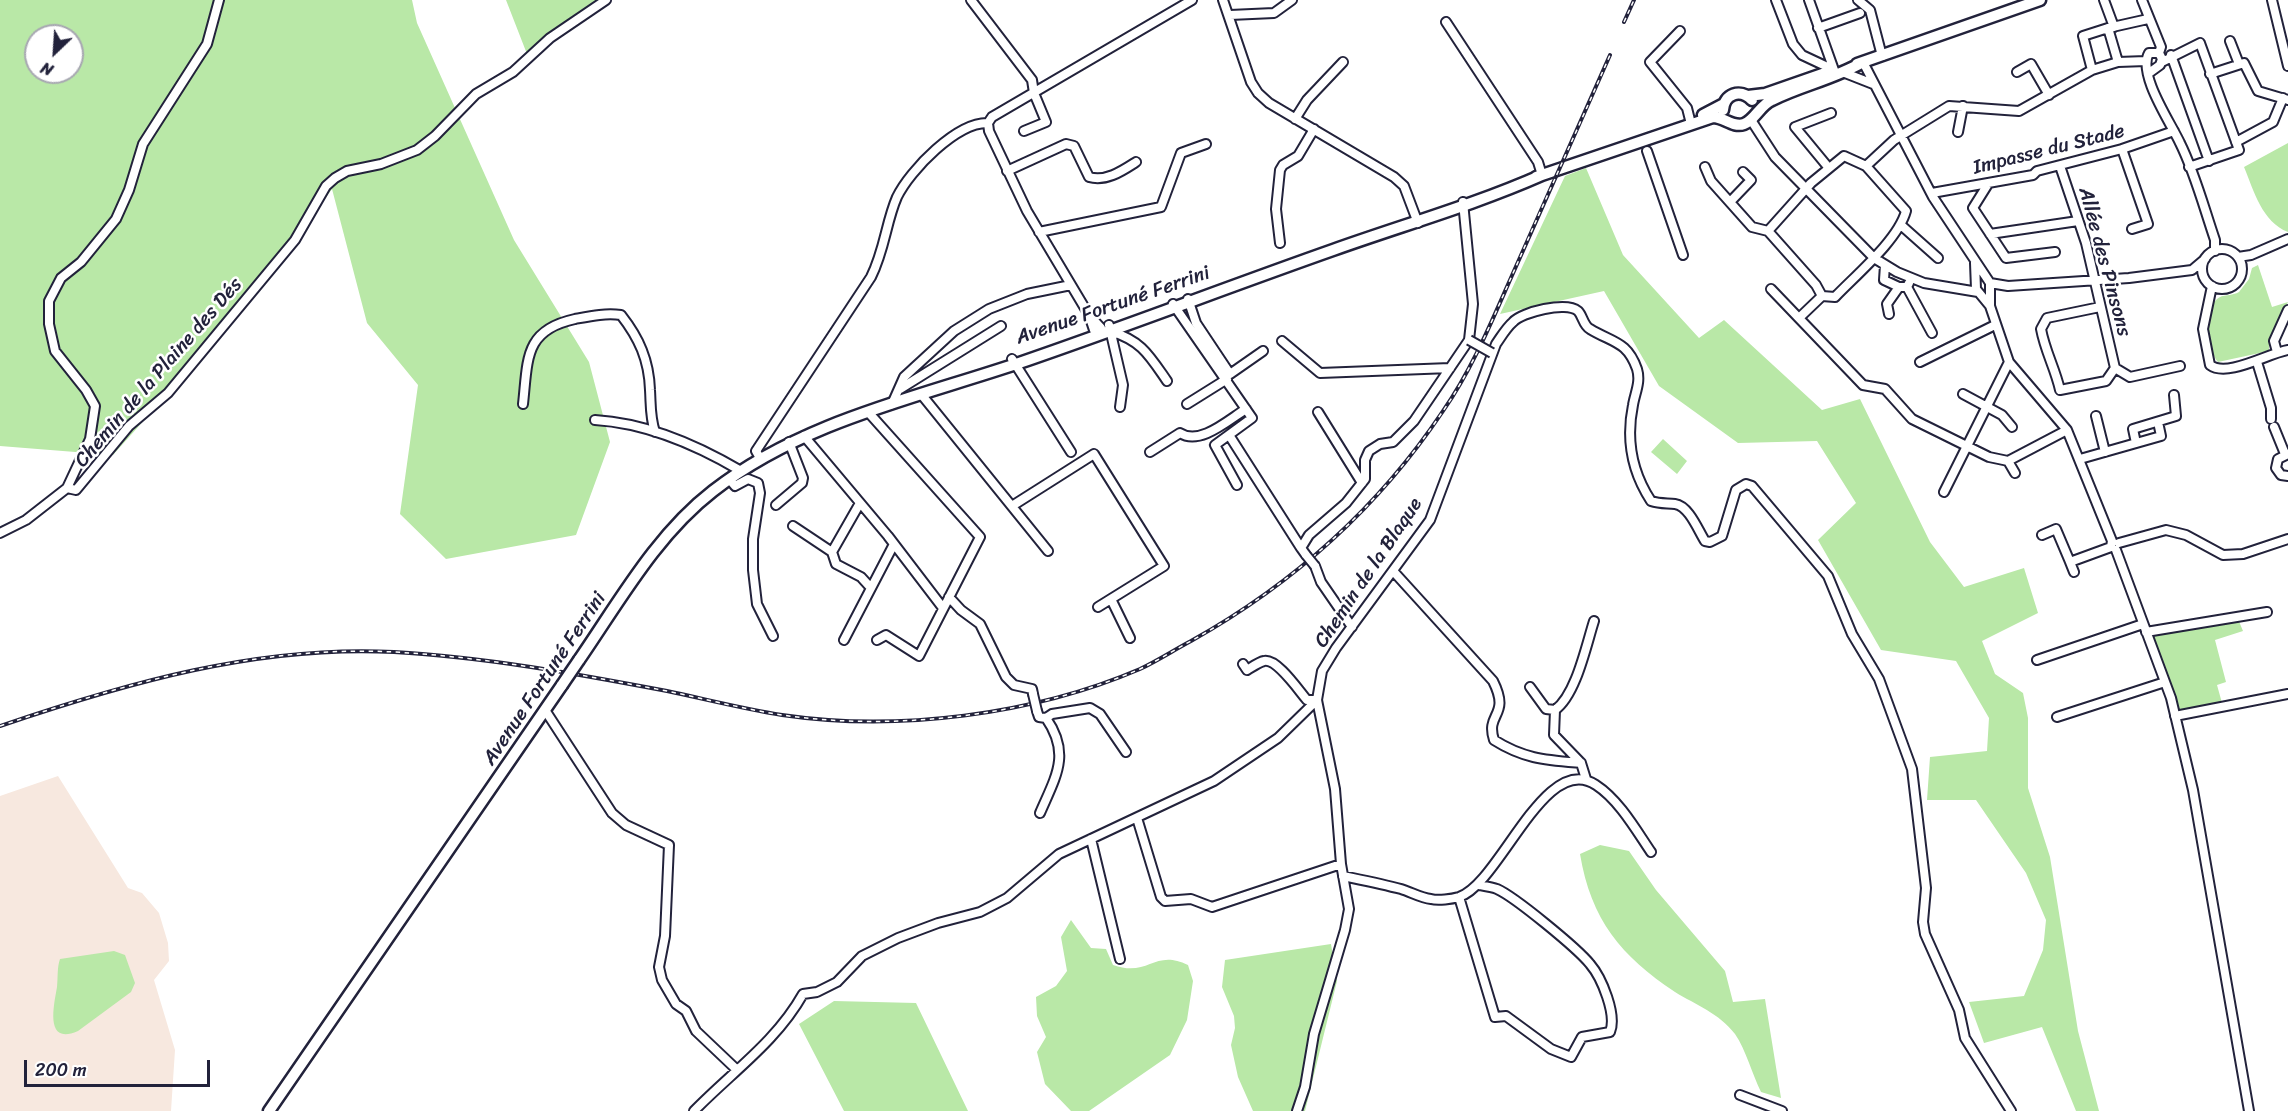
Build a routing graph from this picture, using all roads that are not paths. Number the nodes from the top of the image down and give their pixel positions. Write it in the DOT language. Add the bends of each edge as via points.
graph roads {
  1 [pos="219,0"];
  2 [pos="606,0"];
  3 [pos="971,0"];
  4 [pos="1192,0"];
  5 [pos="1223,0"];
  6 [pos="1292,0"];
  7 [pos="1776,0"];
  8 [pos="1809,0"];
  9 [pos="1858,0"];
  10 [pos="2040,0"];
  11 [pos="2104,0"];
  12 [pos="2142,0"];
  13 [pos="2146,0"];
  14 [pos="2272,0"];
  15 [pos="2023,3"];
  16 [pos="1860,13"];
  17 [pos="1230,15"];
  18 [pos="2147,16"];
  19 [pos="1446,22"];
  20 [pos="2111,27"];
  21 [pos="1818,28"];
  22 [pos="1680,31"];
  23 [pos="2230,41"];
  24 [pos="2171,55"];
  25 [pos="1882,56"];
  26 [pos="2152,60"];
  27 [pos="1343,62"];
  28 [pos="1863,62"];
  29 [pos="2118,62"];
  30 [pos="2239,64"];
  31 [pos="2288,66"];
  32 [pos="2092,70"];
  33 [pos="1839,71"];
  34 [pos="2017,72"];
  35 [pos="2210,74"];
  36 [pos="1873,84"];
  37 [pos="1034,93"];
  38 [pos="2049,95"];
  39 [pos="1748,96"];
  40 [pos="2286,99"];
  41 [pos="1724,104"];
  42 [pos="1963,105"];
  43 [pos="1830,113"];
  44 [pos="1752,117"];
  45 [pos="1295,118"];
  46 [pos="1690,120"];
  47 [pos="988,123"];
  48 [pos="1733,123"];
  49 [pos="1314,129"];
  50 [pos="1024,131"];
  51 [pos="2174,131"];
  52 [pos="1958,132"];
  53 [pos="1901,136"];
  54 [pos="1763,142"];
  55 [pos="2236,142"];
  56 [pos="1206,144"];
  57 [pos="2122,149"];
  58 [pos="1647,151"];
  59 [pos="1588,159"];
  60 [pos="2209,161"];
  61 [pos="1136,162"];
  62 [pos="1866,166"];
  63 [pos="2060,166"];
  64 [pos="1705,167"];
  65 [pos="1828,167"];
  66 [pos="2189,167"];
  67 [pos="1007,171"];
  68 [pos="1743,172"];
  69 [pos="1542,175"];
  70 [pos="1988,184"];
  71 [pos="1807,191"];
  72 [pos="1932,193"];
  73 [pos="1730,202"];
  74 [pos="1464,203"];
  75 [pos="1418,220"];
  76 [pos="2078,221"];
  77 [pos="1902,226"];
  78 [pos="2132,230"];
  79 [pos="1768,231"];
  80 [pos="1038,232"];
  81 [pos="1990,234"];
  82 [pos="2288,238"];
  83 [pos="2215,240"];
  84 [pos="1280,243"];
  85 [pos="2227,250"];
  86 [pos="2215,251"];
  87 [pos="2055,252"];
  88 [pos="1683,255"];
  89 [pos="2251,255"];
  90 [pos="2238,257"];
  91 [pos="1874,258"];
  92 [pos="1938,258"];
  93 [pos="2205,259"];
  94 [pos="1975,263"];
  95 [pos="1885,265"];
  96 [pos="2192,270"];
  97 [pos="2242,270"];
  98 [pos="2203,275"];
  99 [pos="2095,280"];
  100 [pos="1977,282"];
  101 [pos="1906,284"];
  102 [pos="1071,285"];
  103 [pos="1989,285"];
  104 [pos="2212,286"];
  105 [pos="1960,288"];
  106 [pos="1771,289"];
  107 [pos="2221,289"];
  108 [pos="1979,293"];
  109 [pos="1822,297"];
  110 [pos="1189,300"];
  111 [pos="2210,300"];
  112 [pos="1174,306"];
  113 [pos="1990,306"];
  114 [pos="2100,307"];
  115 [pos="2288,310"];
  116 [pos="1889,314"];
  117 [pos="1799,318"];
  118 [pos="1995,326"];
  119 [pos="1000,327"];
  120 [pos="1103,330"];
  121 [pos="1932,333"];
  122 [pos="1469,340"];
  123 [pos="1282,341"];
  124 [pos="2288,350"];
  125 [pos="1263,351"];
  126 [pos="2277,352"];
  127 [pos="1492,353"];
  128 [pos="1014,362"];
  129 [pos="1920,362"];
  130 [pos="2009,362"];
  131 [pos="2257,362"];
  132 [pos="2180,366"];
  133 [pos="1450,368"];
  134 [pos="2115,368"];
  135 [pos="1227,379"];
  136 [pos="1167,381"];
  137 [pos="899,389"];
  138 [pos="921,394"];
  139 [pos="1963,394"];
  140 [pos="2174,395"];
  141 [pos="524,404"];
  142 [pos="892,404"];
  143 [pos="1187,404"];
  144 [pos="1985,406"];
  145 [pos="1120,407"];
  146 [pos="1246,409"];
  147 [pos="1318,412"];
  148 [pos="869,413"];
  149 [pos="2096,416"];
  150 [pos="595,420"];
  151 [pos="2158,422"];
  152 [pos="2012,427"];
  153 [pos="2067,430"];
  154 [pos="655,432"];
  155 [pos="1229,435"];
  156 [pos="804,436"];
  157 [pos="789,442"];
  158 [pos="2136,443"];
  159 [pos="1966,446"];
  160 [pos="1071,452"];
  161 [pos="1150,452"];
  162 [pos="2105,452"];
  163 [pos="2286,454"];
  164 [pos="760,458"];
  165 [pos="2080,459"];
  166 [pos="2008,461"];
  167 [pos="741,471"];
  168 [pos="2015,473"];
  169 [pos="2288,476"];
  170 [pos="729,479"];
  171 [pos="1362,483"];
  172 [pos="1237,485"];
  173 [pos="67,488"];
  174 [pos="1944,492"];
  175 [pos="860,503"];
  176 [pos="776,505"];
  177 [pos="1011,506"];
  178 [pos="793,526"];
  179 [pos="0,532"];
  180 [pos="2042,535"];
  181 [pos="2288,539"];
  182 [pos="894,544"];
  183 [pos="2115,545"];
  184 [pos="1301,548"];
  185 [pos="1048,551"];
  186 [pos="832,552"];
  187 [pos="2070,562"];
  188 [pos="1394,572"];
  189 [pos="2074,572"];
  190 [pos="871,588"];
  191 [pos="949,597"];
  192 [pos="1111,599"];
  193 [pos="1098,607"];
  194 [pos="943,608"];
  195 [pos="2267,612"];
  196 [pos="1594,621"];
  197 [pos="1352,627"];
  198 [pos="2145,628"];
  199 [pos="773,636"];
  200 [pos="1130,638"];
  201 [pos="844,640"];
  202 [pos="877,640"];
  203 [pos="2037,660"];
  204 [pos="1243,664"];
  205 [pos="2165,682"];
  206 [pos="1530,687"];
  207 [pos="2288,694"];
  208 [pos="1317,700"];
  209 [pos="545,710"];
  210 [pos="1555,710"];
  211 [pos="2175,716"];
  212 [pos="2057,717"];
  213 [pos="1046,718"];
  214 [pos="1126,752"];
  215 [pos="1581,763"];
  216 [pos="1586,780"];
  217 [pos="1040,813"];
  218 [pos="1137,818"];
  219 [pos="1091,839"];
  220 [pos="1651,852"];
  221 [pos="1341,864"];
  222 [pos="1343,876"];
  223 [pos="1479,885"];
  224 [pos="1459,897"];
  225 [pos="1120,959"];
  226 [pos="736,1069"];
  227 [pos="1740,1095"];
  228 [pos="268,1111"];
  229 [pos="694,1111"];
  230 [pos="1297,1111"];
  231 [pos="1782,1111"];
  232 [pos="2011,1111"];
  233 [pos="2249,1111"];
  1 -- 173 [label="street" via="207,44 143,144 116,219 81,262 61,278 50,301 49,324 55,351 94,406 90,439"];
  2 -- 173 [label="street, Chemin de la Plaine des Dés" via="550,38 513,72 476,94 417,150 381,164 347,171 326,186 295,240 168,393 129,426 79,487 73,491"];
  3 -- 37 [label="street" via="1032,80"];
  4 -- 37 [label="street"];
  5 -- 17 [label="street"];
  6 -- 17 [label="street" via="1274,13"];
  7 -- 33 [label="street" via="1793,44 1802,55"];
  8 -- 21 [label="street"];
  9 -- 25 [label="street" via="1870,10"];
  10 -- 15 [label="main road"];
  11 -- 20 [label="street"];
  12 -- 18 [label="street"];
  13 -- 18 [label="street"];
  14 -- 31 [label="street"];
  15 -- 25 [label="main road"];
  16 -- 21 [label="street"];
  17 -- 45 [label="street" via="1251,82 1258,93"];
  18 -- 20 [label="street"];
  18 -- 26 [label="street" via="2161,47"];
  19 -- 69 [label="street" via="1538,162"];
  20 -- 29 [label="street"];
  20 -- 32 [label="street" via="2083,36"];
  21 -- 33 [label="street"];
  22 -- 46 [label="street" via="1650,62 1687,108"];
  23 -- 30 [label="street"];
  24 -- 26 [label="street"];
  24 -- 35 [label="street" via="2200,43"];
  24 -- 60 [label="street"];
  25 -- 28 [label="main road"];
  26 -- 29 [label="street"];
  26 -- 51 [label="street"];
  27 -- 45 [label="street"];
  28 -- 33 [label="main road"];
  28 -- 36 [label="street"];
  29 -- 32 [label="street"];
  30 -- 35 [label="street"];
  30 -- 40 [label="street" via="2247,67 2258,91"];
  32 -- 38 [label="street"];
  33 -- 36 [label="street"];
  33 -- 39 [label="main road"];
  33 -- 44 [label="main road" via="1773,99"];
  34 -- 38 [label="street" via="2031,64"];
  35 -- 55 [label="street"];
  36 -- 53 [label="street"];
  37 -- 47 [label="street"];
  37 -- 50 [label="street" via="1046,122"];
  38 -- 42 [label="street" via="2019,111"];
  39 -- 41 [label="main road" via="1734,94"];
  39 -- 44 [label="main road" via="1754,104"];
  40 -- 55 [label="street" via="2273,122"];
  41 -- 46 [label="main road, Avenue Fortuné Ferrini"];
  41 -- 48 [label="main road" via="1724,114"];
  42 -- 52 [label="street"];
  42 -- 53 [label="street" via="1940,110"];
  43 -- 65 [label="street" via="1795,127"];
  44 -- 48 [label="main road"];
  44 -- 54 [label="street"];
  45 -- 49 [label="street"];
  46 -- 59 [label="main road, Avenue Fortuné Ferrini"];
  47 -- 67 [label="street"];
  47 -- 164 [label="street" via="949,137 909,178 897,197 882,254 871,277 756,451"];
  48 -- 54 [label="street" via="1754,132"];
  48 -- 59 [label="main road, Avenue Fortuné Ferrini" via="1713,117"];
  49 -- 75 [label="street" via="1394,177 1404,186"];
  49 -- 84 [label="street" via="1298,156 1280,170 1276,209"];
  51 -- 57 [label="street, Impasse du Stade"];
  51 -- 66 [label="street"];
  53 -- 62 [label="street"];
  53 -- 72 [label="street"];
  54 -- 71 [label="street"];
  55 -- 60 [label="street" via="2239,150"];
  56 -- 80 [label="street" via="1181,153 1161,207"];
  57 -- 63 [label="street, Impasse du Stade"];
  57 -- 78 [label="street" via="2148,224"];
  58 -- 88 [label="street"];
  59 -- 69 [label="main road, Avenue Fortuné Ferrini"];
  60 -- 66 [label="street"];
  61 -- 67 [label="street" via="1097,180 1089,177 1074,146 1066,144"];
  62 -- 65 [label="street" via="1844,156"];
  62 -- 77 [label="street" via="1906,211"];
  63 -- 70 [label="street, Impasse du Stade"];
  63 -- 76 [label="street, Allée des Pinsons"];
  64 -- 73 [label="street"];
  65 -- 71 [label="street"];
  66 -- 83 [label="street"];
  67 -- 80 [label="street"];
  68 -- 73 [label="street" via="1751,180"];
  69 -- 74 [label="main road, Avenue Fortuné Ferrini"];
  70 -- 72 [label="street, Impasse du Stade"];
  70 -- 81 [label="street" via="1973,208"];
  71 -- 79 [label="street"];
  71 -- 91 [label="street"];
  72 -- 94 [label="street"];
  73 -- 79 [label="street" via="1752,227"];
  74 -- 75 [label="main road, Avenue Fortuné Ferrini"];
  74 -- 122 [label="street" via="1473,304"];
  75 -- 110 [label="main road, Avenue Fortuné Ferrini"];
  76 -- 81 [label="street"];
  76 -- 99 [label="street, Allée des Pinsons"];
  77 -- 91 [label="street"];
  77 -- 92 [label="street"];
  79 -- 109 [label="street"];
  80 -- 102 [label="street"];
  81 -- 87 [label="street" via="2006,258"];
  82 -- 89 [label="street"];
  83 -- 85 [label="street"];
  83 -- 86 [label="street"];
  85 -- 86 [label="street"];
  85 -- 90 [label="street"];
  86 -- 93 [label="street"];
  89 -- 90 [label="street"];
  89 -- 97 [label="street"];
  90 -- 97 [label="street"];
  91 -- 95 [label="street"];
  91 -- 109 [label="street" via="1835,297"];
  93 -- 96 [label="street"];
  93 -- 98 [label="street"];
  94 -- 100 [label="street"];
  94 -- 103 [label="street"];
  95 -- 101 [label="street"];
  95 -- 101 [label="street" via="1884,280"];
  96 -- 98 [label="street"];
  96 -- 99 [label="street"];
  97 -- 107 [label="street" via="2237,283"];
  98 -- 104 [label="street"];
  99 -- 103 [label="street"];
  99 -- 114 [label="street, Allée des Pinsons"];
  100 -- 103 [label="street"];
  100 -- 105 [label="street"];
  100 -- 108 [label="street"];
  101 -- 105 [label="street"];
  101 -- 116 [label="street" via="1887,304"];
  101 -- 121 [label="street"];
  102 -- 120 [label="street"];
  102 -- 137 [label="street" via="1027,294 989,309 954,331 914,365"];
  103 -- 108 [label="street" via="1987,294"];
  103 -- 113 [label="street"];
  104 -- 107 [label="street"];
  104 -- 111 [label="street"];
  105 -- 108 [label="street"];
  106 -- 117 [label="street"];
  107 -- 111 [label="street"];
  108 -- 113 [label="street"];
  109 -- 117 [label="street"];
  110 -- 112 [label="main road, Avenue Fortuné Ferrini"];
  110 -- 125 [label="street" via="1196,323 1230,374"];
  111 -- 131 [label="street" via="2203,329 2210,365 2219,369"];
  112 -- 120 [label="main road, Avenue Fortuné Ferrini"];
  112 -- 135 [label="street"];
  113 -- 118 [label="street"];
  114 -- 134 [label="street, Allée des Pinsons"];
  114 -- 134 [label="street" via="2047,318 2040,329 2060,390 2106,381"];
  115 -- 126 [label="street" via="2274,341"];
  117 -- 159 [label="street" via="1863,385 1885,389 1912,418"];
  118 -- 129 [label="street"];
  118 -- 130 [label="street"];
  119 -- 137 [label="street"];
  120 -- 128 [label="main road, Avenue Fortuné Ferrini"];
  120 -- 136 [label="street" via="1130,337"];
  120 -- 145 [label="street" via="1123,385"];
  122 -- 127 [label="street, bridge"];
  122 -- 133 [label="street"];
  123 -- 133 [label="street" via="1320,373"];
  124 -- 126 [label="street"];
  126 -- 131 [label="street"];
  127 -- 188 [label="street, Chemin de la Blaque" via="1430,520"];
  127 -- 232 [label="street, Chemin de la Blaque" via="1514,321 1550,308 1578,311 1588,328 1620,343 1629,352 1638,372 1630,422 1631,443 1634,468 1652,501 1677,504 1686,510 1705,541 1710,542 1722,536 1736,490 1746,484 1752,486 1828,576 1852,634 1879,679 1912,769 1926,888 1925,934 1959,1010 1965,1038"];
  128 -- 138 [label="main road, Avenue Fortuné Ferrini"];
  128 -- 160 [label="street"];
  130 -- 144 [label="street"];
  130 -- 153 [label="street"];
  131 -- 163 [label="street" via="2272,423"];
  132 -- 134 [label="street" via="2130,376"];
  133 -- 171 [label="street" via="1414,422 1393,442 1370,451"];
  135 -- 143 [label="street"];
  135 -- 146 [label="street"];
  137 -- 142 [label="street"];
  138 -- 142 [label="main road, Avenue Fortuné Ferrini"];
  138 -- 177 [label="street"];
  139 -- 144 [label="street"];
  140 -- 151 [label="street" via="2176,416"];
  141 -- 154 [label="street" via="527,366 534,342 544,329 603,313 621,315 639,339 647,365 649,416"];
  142 -- 148 [label="main road, Avenue Fortuné Ferrini"];
  144 -- 152 [label="street" via="2002,415"];
  144 -- 159 [label="street"];
  146 -- 155 [label="street" via="1252,418"];
  146 -- 161 [label="street" via="1198,438 1180,433"];
  147 -- 171 [label="street"];
  148 -- 156 [label="main road, Avenue Fortuné Ferrini"];
  148 -- 191 [label="street" via="980,537"];
  149 -- 162 [label="street"];
  150 -- 154 [label="street" via="622,422"];
  151 -- 158 [label="street" via="2133,429"];
  151 -- 158 [label="street" via="2161,436"];
  153 -- 165 [label="street"];
  153 -- 166 [label="street"];
  154 -- 167 [label="street" via="715,455"];
  155 -- 172 [label="street" via="1215,445"];
  155 -- 184 [label="street"];
  156 -- 157 [label="main road, Avenue Fortuné Ferrini"];
  156 -- 175 [label="street"];
  157 -- 164 [label="main road, Avenue Fortuné Ferrini"];
  157 -- 176 [label="street" via="802,483"];
  158 -- 162 [label="street"];
  159 -- 166 [label="street"];
  159 -- 174 [label="street"];
  162 -- 165 [label="street"];
  163 -- 169 [label="street" via="2278,459 2276,468 2281,475"];
  164 -- 167 [label="main road, Avenue Fortuné Ferrini"];
  165 -- 183 [label="street"];
  166 -- 168 [label="street"];
  167 -- 170 [label="main road, Avenue Fortuné Ferrini"];
  170 -- 199 [label="street" via="735,486 748,479 758,483 753,570 757,604"];
  170 -- 209 [label="main road, Avenue Fortuné Ferrini, bridge" via="673,528"];
  171 -- 184 [label="street" via="1346,503 1309,535"];
  173 -- 179 [label="street, Chemin de la Plaine des Dés" via="26,520"];
  175 -- 182 [label="street"];
  175 -- 186 [label="street"];
  177 -- 185 [label="street"];
  177 -- 192 [label="street" via="1095,454 1164,566"];
  178 -- 186 [label="street"];
  180 -- 187 [label="street" via="2056,529"];
  181 -- 183 [label="street" via="2243,554 2223,555 2186,535 2166,530"];
  182 -- 190 [label="street"];
  182 -- 194 [label="street"];
  183 -- 187 [label="street"];
  183 -- 198 [label="street"];
  184 -- 197 [label="street, bridge"];
  186 -- 190 [label="street" via="836,564 861,577"];
  187 -- 189 [label="street"];
  188 -- 197 [label="street, Chemin de la Blaque"];
  188 -- 215 [label="street" via="1493,681 1501,697 1491,730 1494,740 1526,757"];
  190 -- 201 [label="street"];
  191 -- 194 [label="street"];
  191 -- 213 [label="street, bridge" via="980,624 1006,677 1014,685 1032,689 1039,717"];
  192 -- 193 [label="street"];
  192 -- 200 [label="street"];
  194 -- 202 [label="street" via="919,656 886,635"];
  195 -- 198 [label="street"];
  196 -- 210 [label="street" via="1569,694"];
  197 -- 208 [label="street, Chemin de la Blaque" via="1322,671"];
  198 -- 203 [label="street"];
  198 -- 205 [label="street"];
  204 -- 208 [label="street" via="1247,670 1270,661 1307,700"];
  205 -- 211 [label="street"];
  205 -- 212 [label="street"];
  206 -- 210 [label="street" via="1545,709"];
  207 -- 211 [label="street"];
  208 -- 218 [label="street" via="1278,738 1214,782"];
  208 -- 221 [label="street, Chemin de la Blaque" via="1335,789"];
  209 -- 226 [label="street" via="612,813 626,825 669,845 662,980 696,1031"];
  209 -- 228 [label="main road, Avenue Fortuné Ferrini"];
  210 -- 215 [label="street" via="1554,735"];
  211 -- 233 [label="street" via="2193,790"];
  213 -- 214 [label="street" via="1090,708 1100,714"];
  213 -- 217 [label="street" via="1058,734 1059,765"];
  215 -- 216 [label="street"];
  216 -- 220 [label="street" via="1603,790"];
  216 -- 223 [label="street" via="1563,783 1546,798 1520,826"];
  218 -- 219 [label="street"];
  218 -- 221 [label="street" via="1165,901 1191,899 1212,908"];
  219 -- 225 [label="street"];
  219 -- 226 [label="street" via="1059,854 1007,898 980,912 898,938 862,956 837,982 818,992 803,994 763,1048"];
  221 -- 222 [label="street, Chemin de la Blaque"];
  222 -- 224 [label="street" via="1432,900"];
  222 -- 230 [label="street, Chemin de la Blaque" via="1349,909 1346,930 1314,1034"];
  223 -- 224 [label="street"];
  223 -- 224 [label="street" via="1497,889 1517,901 1591,964 1611,1005 1614,1022 1610,1032 1582,1036 1571,1057 1551,1049 1506,1016 1495,1017"];
  226 -- 229 [label="street"];
  227 -- 231 [label="street"];
}
